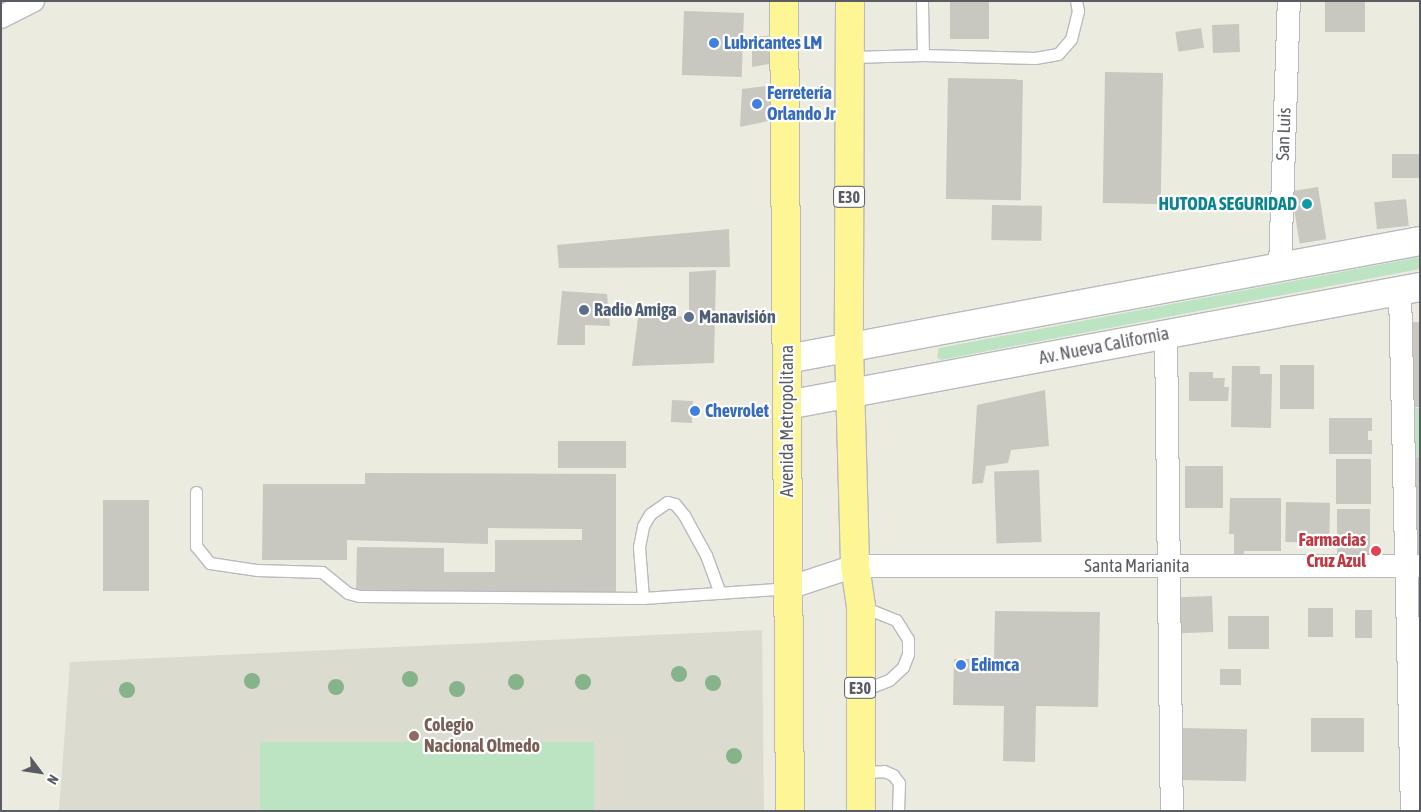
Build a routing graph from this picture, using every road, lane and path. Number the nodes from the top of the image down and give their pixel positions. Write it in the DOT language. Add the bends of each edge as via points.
graph roads {
  1 [pos="33,1"];
  2 [pos="784,1"];
  3 [pos="850,1"];
  4 [pos="922,1"];
  5 [pos="1076,1"];
  6 [pos="1288,1"];
  7 [pos="1,17"];
  8 [pos="923,55"];
  9 [pos="850,57"];
  10 [pos="1420,242"];
  11 [pos="1280,268"];
  12 [pos="1410,289"];
  13 [pos="1166,335"];
  14 [pos="849,347"];
  15 [pos="787,359"];
  16 [pos="850,394"];
  17 [pos="787,405"];
  18 [pos="196,492"];
  19 [pos="855,566"];
  20 [pos="1168,566"];
  21 [pos="1412,566"];
  22 [pos="788,588"];
  23 [pos="720,593"];
  24 [pos="643,598"];
  25 [pos="861,606"];
  26 [pos="860,691"];
  27 [pos="860,772"];
  28 [pos="790,811"];
  29 [pos="861,811"];
  30 [pos="898,811"];
  31 [pos="1172,811"];
  32 [pos="1412,811"];
  1 -- 7 [label="street"];
  2 -- 15 [label="highway, Avenida Metropolitana"];
  3 -- 9 [label="highway, E30"];
  4 -- 8 [label="lane"];
  5 -- 8 [label="lane" via="1078,11 1072,39 1058,54 1036,58"];
  6 -- 11 [label="street, San Luis"];
  8 -- 9 [label="lane"];
  9 -- 14 [label="highway, E30"];
  10 -- 11 [label="street"];
  11 -- 14 [label="street"];
  12 -- 13 [label="street, Av. Nueva California"];
  12 -- 21 [label="street"];
  13 -- 16 [label="street, Av. Nueva California"];
  13 -- 20 [label="street"];
  14 -- 15 [label="street"];
  14 -- 16 [label="highway, E30"];
  15 -- 17 [label="highway, Avenida Metropolitana"];
  16 -- 17 [label="street, Av. Nueva California"];
  16 -- 19 [label="highway, E30"];
  17 -- 22 [label="highway, Avenida Metropolitana"];
  18 -- 24 [label="lane" via="196,546 210,563 257,570 322,572 348,593 359,596"];
  19 -- 20 [label="street, Santa Marianita"];
  19 -- 22 [label="street, Santa Marianita"];
  19 -- 25 [label="highway, E30"];
  20 -- 21 [label="street, Santa Marianita"];
  20 -- 31 [label="street"];
  21 -- 32 [label="street"];
  22 -- 23 [label="lane"];
  22 -- 28 [label="highway, Avenida Metropolitana"];
  23 -- 24 [label="lane"];
  23 -- 24 [label="lane" via="706,555 684,515 675,504 666,502 650,514 642,526 639,547"];
  25 -- 26 [label="highway, E30"];
  25 -- 26 [label="lane" via="896,620 908,639 908,654 903,667 889,680"];
  26 -- 27 [label="highway, E30"];
  27 -- 29 [label="highway, E30"];
  27 -- 30 [label="lane" via="884,771 893,775 898,782"];
}
